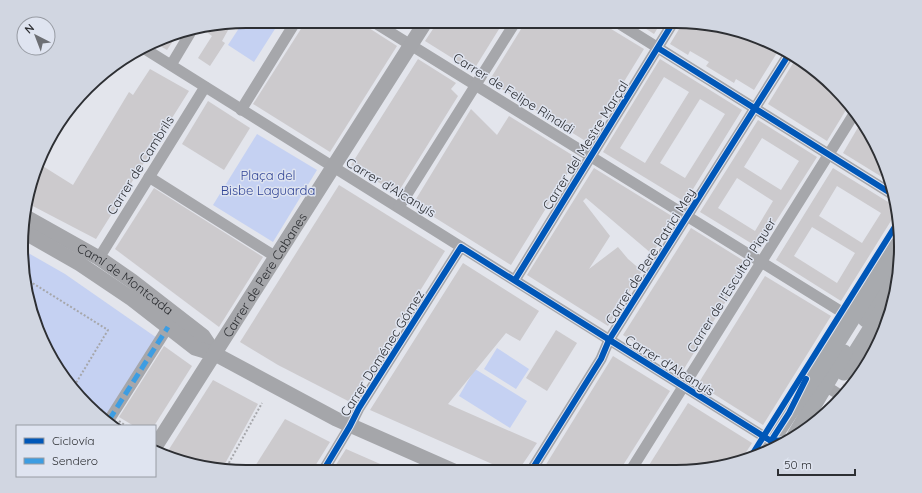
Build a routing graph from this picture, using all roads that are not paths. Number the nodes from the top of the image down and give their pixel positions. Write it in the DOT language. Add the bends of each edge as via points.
graph roads {
  1 [pos="292,28"];
  2 [pos="383,28"];
  3 [pos="422,28"];
  4 [pos="512,28"];
  5 [pos="626,28"];
  6 [pos="670,28"];
  7 [pos="189,35"];
  8 [pos="411,45"];
  9 [pos="658,48"];
  10 [pos="149,51"];
  11 [pos="786,58"];
  12 [pos="171,65"];
  13 [pos="476,86"];
  14 [pos="205,87"];
  15 [pos="755,108"];
  16 [pos="241,110"];
  17 [pos="852,117"];
  18 [pos="829,154"];
  19 [pos="591,157"];
  20 [pos="333,168"];
  21 [pos="148,177"];
  22 [pos="887,191"];
  23 [pos="399,207"];
  24 [pos="688,217"];
  25 [pos="30,219"];
  26 [pos="28,234"];
  27 [pos="894,234"];
  28 [pos="461,247"];
  29 [pos="894,251"];
  30 [pos="276,257"];
  31 [pos="99,258"];
  32 [pos="762,262"];
  33 [pos="892,278"];
  34 [pos="515,280"];
  35 [pos="845,314"];
  36 [pos="168,327"];
  37 [pos="873,339"];
  38 [pos="609,340"];
  39 [pos="215,354"];
  40 [pos="684,387"];
  41 [pos="838,393"];
  42 [pos="789,413"];
  43 [pos="110,418"];
  44 [pos="806,422"];
  45 [pos="350,426"];
  46 [pos="799,427"];
  47 [pos="771,442"];
  48 [pos="156,445"];
  49 [pos="765,445"];
  50 [pos="327,465"];
  51 [pos="440,465"];
  52 [pos="535,465"];
  53 [pos="634,465"];
  1 -- 16 [label="street"];
  2 -- 8 [label="street, Carrer de Felipe Rinaldi"];
  3 -- 8 [label="street, Carrer de Pere Cabanes"];
  4 -- 13 [label="street"];
  5 -- 9 [label="street"];
  6 -- 9 [label="street, Carrer del Mestre Marçal"];
  7 -- 12 [label="street"];
  8 -- 13 [label="street, Carrer de Felipe Rinaldi"];
  8 -- 20 [label="street, Carrer de Pere Cabanes"];
  9 -- 15 [label="street"];
  9 -- 19 [label="street, Carrer del Mestre Marçal"];
  10 -- 12 [label="street, Carrer d'Alcanyís"];
  11 -- 15 [label="street, Carrer de Pere Patrici Mey"];
  12 -- 14 [label="street, Carrer d'Alcanyís"];
  13 -- 19 [label="street, Carrer de Felipe Rinaldi"];
  13 -- 23 [label="street"];
  14 -- 16 [label="street, Carrer d'Alcanyís"];
  14 -- 21 [label="street, Carrer de Cambrils"];
  15 -- 18 [label="street"];
  15 -- 24 [label="street, Carrer de Pere Patrici Mey"];
  16 -- 20 [label="street, Carrer d'Alcanyís"];
  17 -- 18 [label="street, Carrer de l'Escultor Piquer"];
  18 -- 22 [label="street"];
  18 -- 32 [label="street, Carrer de l'Escultor Piquer"];
  19 -- 24 [label="street, Carrer de Felipe Rinaldi"];
  19 -- 34 [label="street, Carrer del Mestre Marçal"];
  20 -- 23 [label="street, Carrer d'Alcanyís"];
  20 -- 30 [label="street, Carrer de Pere Cabanes"];
  21 -- 30 [label="street"];
  21 -- 31 [label="street, Carrer de Cambrils"];
  23 -- 28 [label="street, Carrer d'Alcanyís"];
  24 -- 32 [label="street, Carrer de Felipe Rinaldi"];
  24 -- 38 [label="street, Carrer de Pere Patrici Mey"];
  25 -- 31 [label="street, Camí de Montcada"];
  26 -- 36 [label="street, Camí de Montcada" via="80,264"];
  27 -- 35 [label="main road"];
  28 -- 34 [label="street, Carrer d'Alcanyís"];
  28 -- 45 [label="street, Carrer Doménec Gómez"];
  29 -- 42 [label="main road" via="822,366"];
  30 -- 39 [label="street, Carrer de Pere Cabanes"];
  31 -- 39 [label="street, Camí de Montcada" via="203,336"];
  32 -- 35 [label="street, Carrer de Felipe Rinaldi"];
  32 -- 40 [label="street, Carrer de l'Escultor Piquer"];
  33 -- 46 [label="main road"];
  34 -- 38 [label="street, Carrer d'Alcanyís"];
  35 -- 42 [label="main road"];
  36 -- 39 [label="street, Camí de Montcada" via="195,348"];
  36 -- 43 [label="street"];
  37 -- 41 [label="main road"];
  38 -- 40 [label="street, Carrer d'Alcanyís"];
  38 -- 52 [label="street, Carrer de Pere Patrici Mey" via="601,358"];
  39 -- 45 [label="street, Camí de Montcada"];
  39 -- 48 [label="street, Carrer de Pere Cabanes"];
  40 -- 49 [label="street, Carrer d'Alcanyís"];
  40 -- 53 [label="street, Carrer de l'Escultor Piquer"];
  41 -- 44 [label="main road"];
  42 -- 47 [label="main road"];
  45 -- 50 [label="street, Carrer Doménec Gómez"];
  45 -- 51 [label="street, Camí de Montcada"];
}
